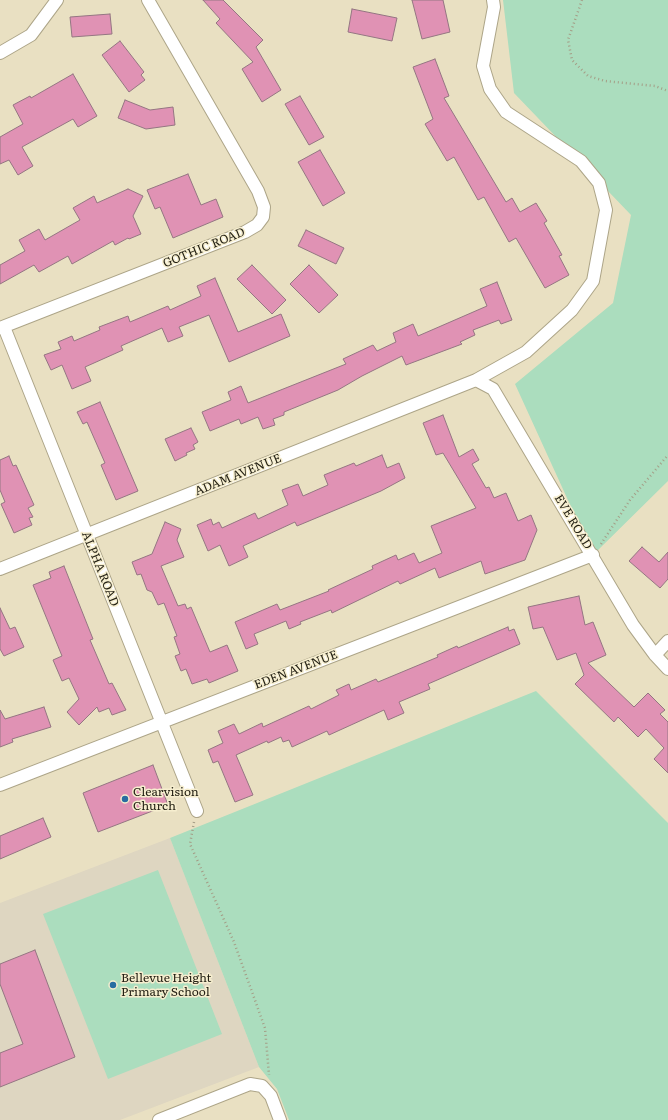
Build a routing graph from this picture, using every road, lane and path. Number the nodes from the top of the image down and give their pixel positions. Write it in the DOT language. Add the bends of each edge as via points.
graph roads {
  1 [pos="57,0"];
  2 [pos="148,0"];
  3 [pos="493,0"];
  4 [pos="582,0"];
  5 [pos="0,53"];
  6 [pos="668,91"];
  7 [pos="2,327"];
  8 [pos="476,380"];
  9 [pos="668,455"];
  10 [pos="87,534"];
  11 [pos="593,555"];
  12 [pos="0,569"];
  13 [pos="668,641"];
  14 [pos="654,655"];
  15 [pos="668,669"];
  16 [pos="162,722"];
  17 [pos="0,785"];
  18 [pos="197,810"];
  19 [pos="271,1096"];
  20 [pos="159,1120"];
  21 [pos="280,1120"];
  1 -- 5 [label="street" via="31,35"];
  2 -- 7 [label="street, GOTHIC ROAD" via="258,191 264,207 263,217 257,225 245,232"];
  3 -- 8 [label="street, ADAM AVENUE" via="494,7 483,66 490,89 506,112 581,161 599,183 606,210 593,281 572,310 526,352"];
  4 -- 6 [label="path" via="568,40 572,60 588,76 605,81 655,86"];
  7 -- 10 [label="street, ALPHA ROAD"];
  8 -- 10 [label="street, ADAM AVENUE"];
  8 -- 11 [label="street, EVE ROAD" via="493,389"];
  9 -- 11 [label="path" via="630,500"];
  10 -- 12 [label="street, ADAM AVENUE"];
  10 -- 16 [label="street, ALPHA ROAD"];
  11 -- 14 [label="street, EVE ROAD"];
  11 -- 16 [label="street, EDEN AVENUE"];
  13 -- 14 [label="street"];
  14 -- 15 [label="street, EVE ROAD"];
  16 -- 17 [label="street, EDEN AVENUE"];
  16 -- 18 [label="street, ALPHA ROAD"];
  18 -- 19 [label="path" via="190,844 234,942 265,1028"];
  19 -- 20 [label="street" via="262,1086 250,1084"];
  19 -- 21 [label="street"];
}
